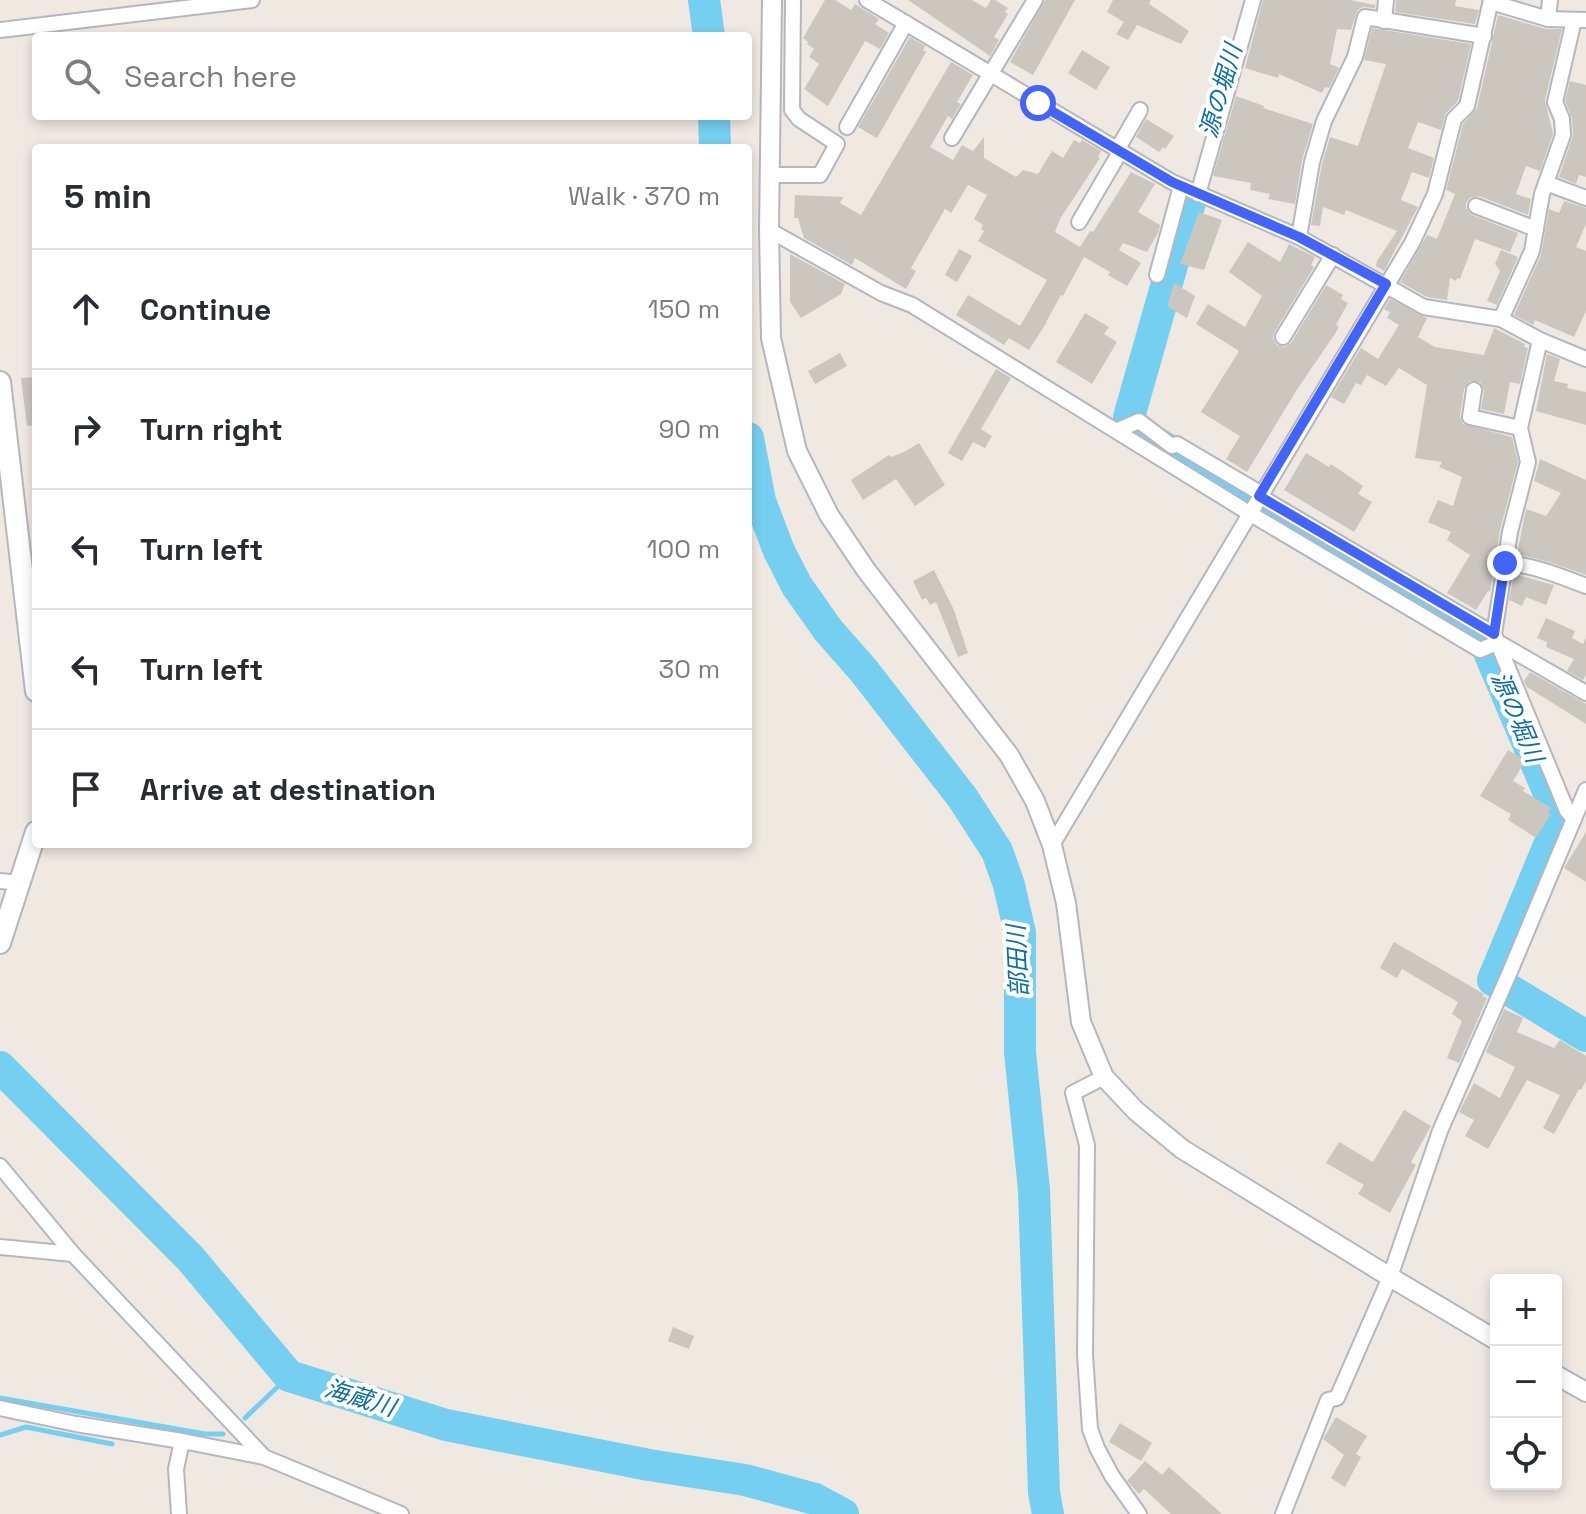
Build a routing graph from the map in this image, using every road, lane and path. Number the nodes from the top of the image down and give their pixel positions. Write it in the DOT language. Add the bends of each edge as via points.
graph roads {
  1 [pos="252,0"];
  2 [pos="772,0"];
  3 [pos="793,0"];
  4 [pos="867,0"];
  5 [pos="1035,0"];
  6 [pos="1253,0"];
  7 [pos="1366,0"];
  8 [pos="1386,0"];
  9 [pos="1550,0"];
  10 [pos="1491,1"];
  11 [pos="1365,17"];
  12 [pos="1548,19"];
  13 [pos="1580,20"];
  14 [pos="1384,21"];
  15 [pos="906,23"];
  16 [pos="0,30"];
  17 [pos="1484,36"];
  18 [pos="990,74"];
  19 [pos="1140,110"];
  20 [pos="847,127"];
  21 [pos="952,138"];
  22 [pos="1118,151"];
  23 [pos="770,175"];
  24 [pos="1546,183"];
  25 [pos="1181,186"];
  26 [pos="1198,194"];
  27 [pos="1586,198"];
  28 [pos="1476,206"];
  29 [pos="1079,222"];
  30 [pos="1536,229"];
  31 [pos="769,230"];
  32 [pos="1299,237"];
  33 [pos="1333,255"];
  34 [pos="1157,275"];
  35 [pos="1386,284"];
  36 [pos="1501,319"];
  37 [pos="1283,337"];
  38 [pos="1540,340"];
  39 [pos="1586,359"];
  40 [pos="0,382"];
  41 [pos="1474,390"];
  42 [pos="1520,428"];
  43 [pos="1118,430"];
  44 [pos="5,475"];
  45 [pos="1259,495"];
  46 [pos="1249,512"];
  47 [pos="1505,563"];
  48 [pos="1586,586"];
  49 [pos="1495,640"];
  50 [pos="32,663"];
  51 [pos="1586,693"];
  52 [pos="1586,790"];
  53 [pos="1574,819"];
  54 [pos="32,840"];
  55 [pos="1052,845"];
  56 [pos="10,882"];
  57 [pos="0,943"];
  58 [pos="1104,1077"];
  59 [pos="0,1166"];
  60 [pos="0,1247"];
  61 [pos="73,1254"];
  62 [pos="1390,1277"];
  63 [pos="1490,1336"];
  64 [pos="1562,1378"];
  65 [pos="1586,1392"];
  66 [pos="0,1408"];
  67 [pos="182,1441"];
  68 [pos="264,1457"];
  69 [pos="179,1514"];
  70 [pos="401,1514"];
  71 [pos="1139,1514"];
  72 [pos="1283,1514"];
  1 -- 16 [label="street"];
  2 -- 23 [label="street"];
  3 -- 23 [label="street" via="792,110 837,144 820,175"];
  4 -- 15 [label="street"];
  5 -- 18 [label="street"];
  6 -- 26 [label="street"];
  7 -- 11 [label="street"];
  8 -- 14 [label="street"];
  9 -- 12 [label="street"];
  10 -- 12 [label="street"];
  10 -- 17 [label="street"];
  11 -- 14 [label="street"];
  11 -- 32 [label="street" via="1355,57 1324,121"];
  12 -- 13 [label="street"];
  13 -- 24 [label="street" via="1555,102 1563,135"];
  14 -- 17 [label="street"];
  15 -- 18 [label="street"];
  15 -- 20 [label="street"];
  17 -- 35 [label="street" via="1467,106 1454,119 1431,205"];
  18 -- 21 [label="street"];
  18 -- 22 [label="street"];
  19 -- 22 [label="street"];
  22 -- 25 [label="street"];
  22 -- 29 [label="street"];
  23 -- 31 [label="street"];
  24 -- 27 [label="street"];
  24 -- 30 [label="street"];
  25 -- 26 [label="street"];
  25 -- 34 [label="street"];
  26 -- 32 [label="street"];
  28 -- 30 [label="street"];
  30 -- 36 [label="street" via="1532,251"];
  31 -- 43 [label="street" via="912,305"];
  31 -- 55 [label="street" via="771,338 788,419 806,472 866,570 1009,755"];
  32 -- 33 [label="street"];
  33 -- 35 [label="street"];
  33 -- 37 [label="street"];
  35 -- 36 [label="street" via="1424,307"];
  35 -- 45 [label="street"];
  36 -- 38 [label="street"];
  38 -- 39 [label="street"];
  38 -- 42 [label="street"];
  40 -- 44 [label="main road"];
  41 -- 42 [label="street" via="1470,417"];
  42 -- 47 [label="street" via="1528,462"];
  43 -- 45 [label="street" via="1139,421"];
  43 -- 46 [label="street"];
  44 -- 50 [label="main road"];
  45 -- 46 [label="street"];
  45 -- 49 [label="street"];
  46 -- 49 [label="street" via="1480,650"];
  46 -- 55 [label="street"];
  47 -- 48 [label="street"];
  47 -- 49 [label="street"];
  49 -- 51 [label="street"];
  49 -- 53 [label="street"];
  52 -- 53 [label="street"];
  53 -- 62 [label="street" via="1440,1131"];
  54 -- 56 [label="main road"];
  55 -- 58 [label="street" via="1066,903 1081,1022"];
  56 -- 57 [label="main road"];
  58 -- 62 [label="street" via="1182,1149"];
  58 -- 71 [label="street" via="1073,1093 1087,1145 1088,1412 1097,1448"];
  59 -- 61 [label="street"];
  60 -- 61 [label="street"];
  61 -- 68 [label="street"];
  62 -- 63 [label="street"];
  62 -- 72 [label="street" via="1337,1398 1328,1400"];
  64 -- 65 [label="street"];
  66 -- 67 [label="street"];
  67 -- 68 [label="street"];
  67 -- 69 [label="street" via="176,1469"];
  68 -- 70 [label="street"];
}
